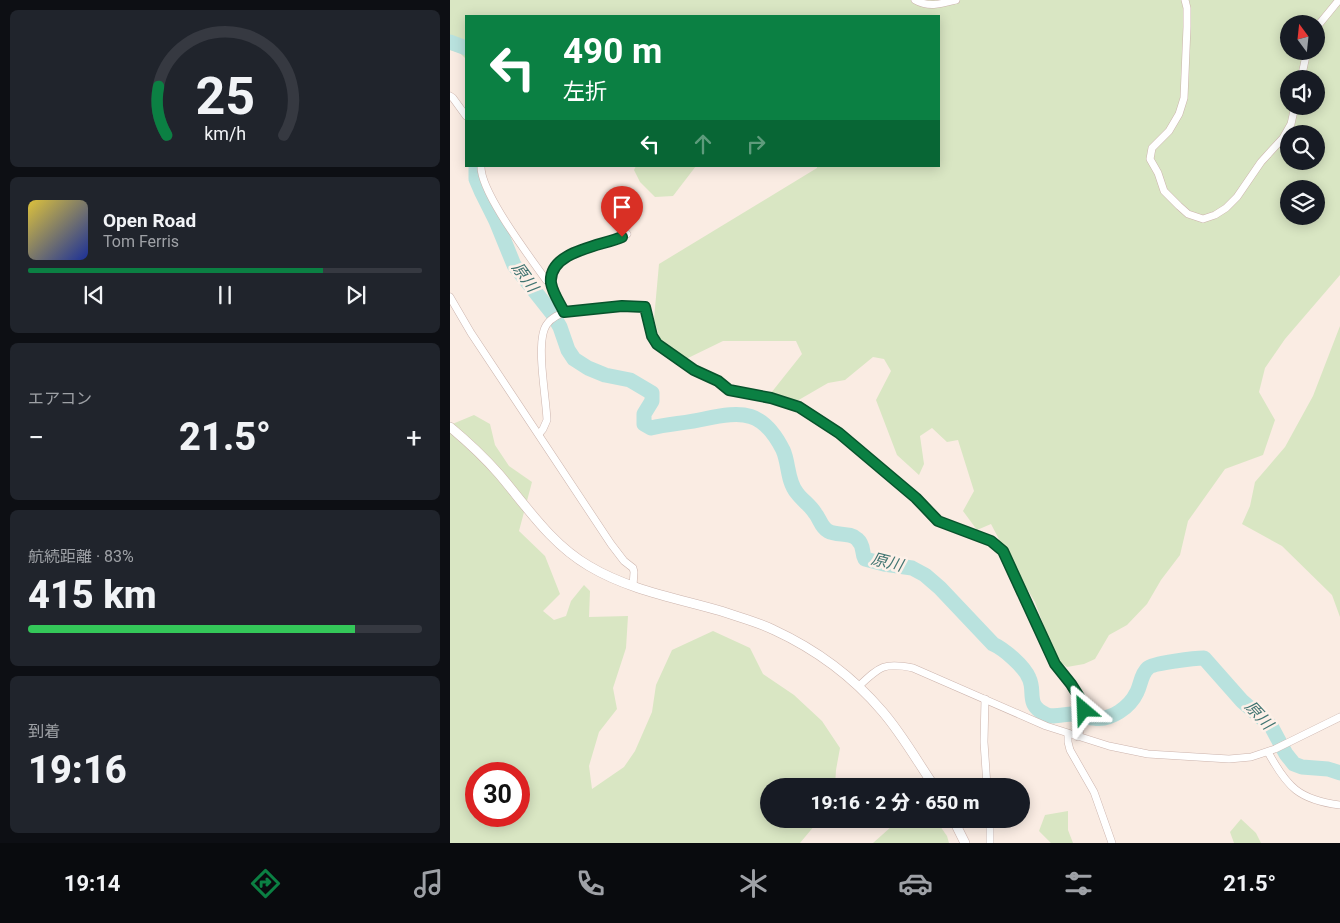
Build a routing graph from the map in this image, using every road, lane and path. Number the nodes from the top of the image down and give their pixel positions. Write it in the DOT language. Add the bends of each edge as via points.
graph roads {
  1 [pos="915,0"];
  2 [pos="956,0"];
  3 [pos="1185,0"];
  4 [pos="1339,0"];
  5 [pos="1325,17"];
  6 [pos="450,96"];
  7 [pos="465,115"];
  8 [pos="1293,115"];
  9 [pos="481,167"];
  10 [pos="627,234"];
  11 [pos="551,282"];
  12 [pos="450,298"];
  13 [pos="557,316"];
  14 [pos="450,427"];
  15 [pos="539,434"];
  16 [pos="632,586"];
  17 [pos="859,686"];
  18 [pos="985,699"];
  19 [pos="1340,718"];
  20 [pos="1068,734"];
  21 [pos="1078,737"];
  22 [pos="1271,750"];
  23 [pos="929,778"];
  24 [pos="986,778"];
  25 [pos="1340,805"];
  26 [pos="958,828"];
  27 [pos="990,828"];
  28 [pos="965,843"];
  29 [pos="990,843"];
  30 [pos="1112,843"];
  1 -- 2 [label="street" via="939,5"];
  3 -- 8 [label="street" via="1184,98 1169,131 1152,148 1150,159 1164,191 1178,206 1203,219 1226,208 1283,138"];
  4 -- 5 [label="street"];
  6 -- 7 [label="street"];
  9 -- 11 [label="street" via="493,201 546,280"];
  10 -- 11 [label="street" via="572,252 553,270"];
  11 -- 13 [label="street"];
  12 -- 15 [label="street"];
  13 -- 15 [label="street" via="543,332 541,343 547,420"];
  13 -- 21 [label="street" via="622,306 645,307 657,344 694,370 729,390 799,407 839,433 916,498 938,521 991,541 1003,551 1055,664 1081,700 1084,710"];
  14 -- 16 [label="street" via="476,449 567,551 588,566"];
  15 -- 16 [label="street" via="611,544 633,568"];
  16 -- 17 [label="street" via="773,629 829,662"];
  17 -- 18 [label="street" via="872,673 896,664"];
  17 -- 23 [label="street" via="895,727"];
  18 -- 20 [label="street"];
  18 -- 24 [label="street"];
  19 -- 22 [label="street"];
  20 -- 21 [label="street"];
  20 -- 30 [label="street" via="1070,750 1094,792"];
  21 -- 22 [label="street" via="1148,754 1192,758 1250,757"];
  22 -- 25 [label="street" via="1277,768 1294,788 1307,798"];
  26 -- 28 [label="street"];
  27 -- 29 [label="street"];
}
